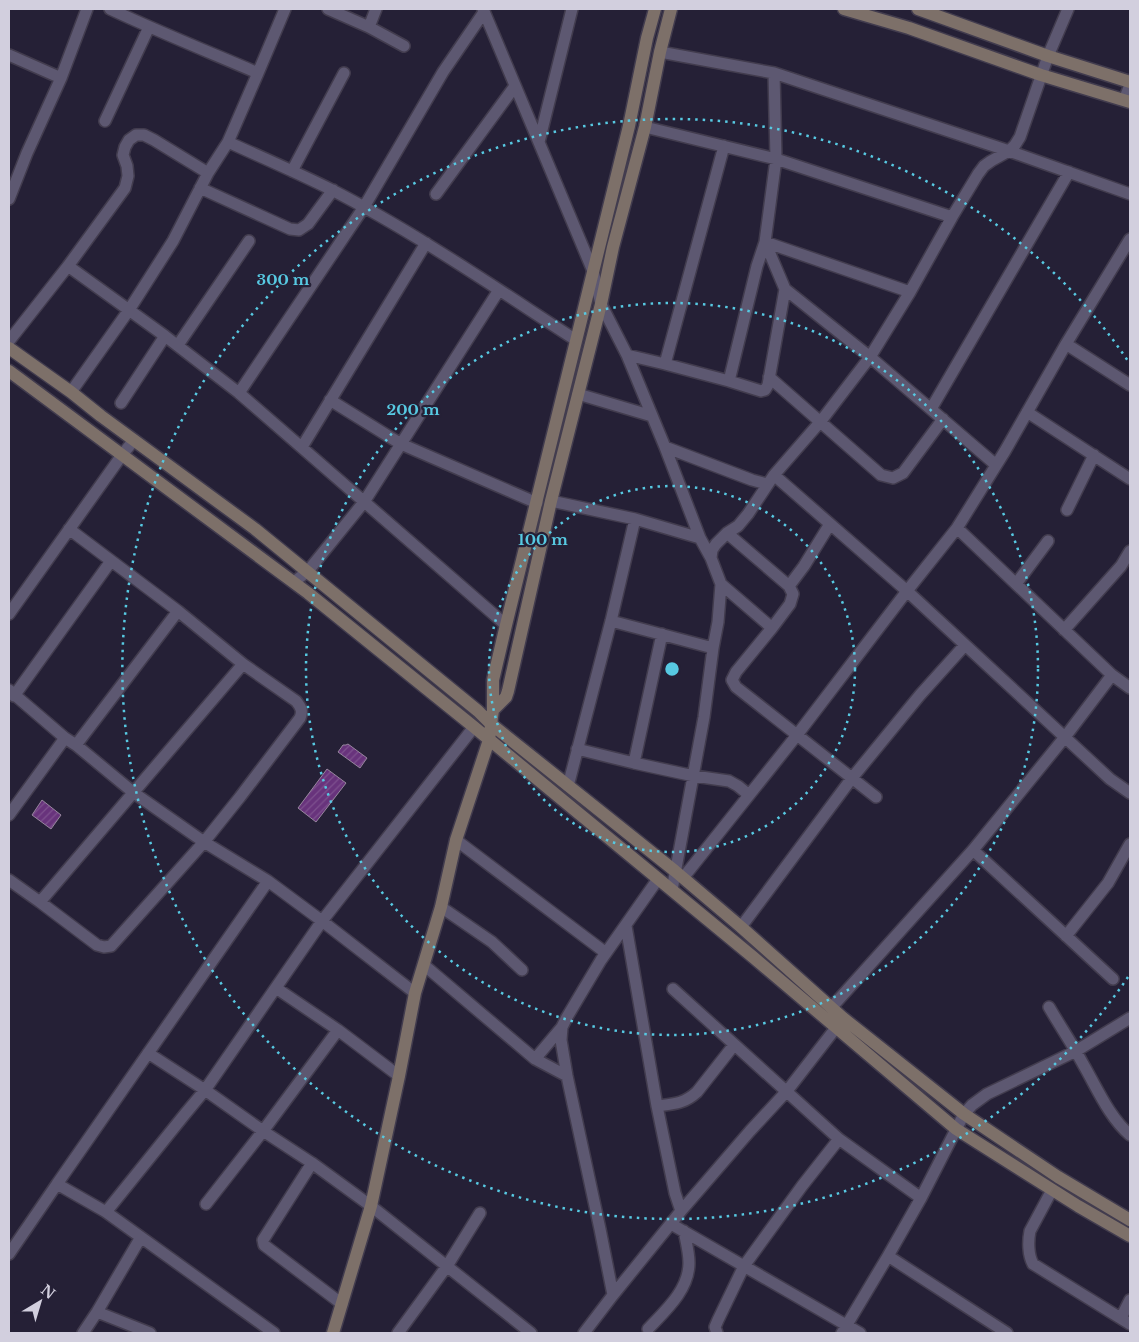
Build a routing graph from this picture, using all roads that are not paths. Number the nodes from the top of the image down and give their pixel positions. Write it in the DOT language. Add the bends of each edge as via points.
graph roads {
  1 [pos="87,9"];
  2 [pos="110,9"];
  3 [pos="284,9"];
  4 [pos="328,9"];
  5 [pos="376,9"];
  6 [pos="572,9"];
  7 [pos="655,9"];
  8 [pos="671,9"];
  9 [pos="844,9"];
  10 [pos="918,9"];
  11 [pos="484,10"];
  12 [pos="1063,10"];
  13 [pos="149,27"];
  14 [pos="369,27"];
  15 [pos="404,46"];
  16 [pos="660,52"];
  17 [pos="9,55"];
  18 [pos="1048,56"];
  19 [pos="774,72"];
  20 [pos="258,73"];
  21 [pos="344,73"];
  22 [pos="1041,75"];
  23 [pos="61,78"];
  24 [pos="1130,83"];
  25 [pos="515,86"];
  26 [pos="1127,101"];
  27 [pos="105,121"];
  28 [pos="645,127"];
  29 [pos="228,142"];
  30 [pos="539,142"];
  31 [pos="724,146"];
  32 [pos="1009,152"];
  33 [pos="776,159"];
  34 [pos="292,171"];
  35 [pos="1069,172"];
  36 [pos="208,173"];
  37 [pos="200,188"];
  38 [pos="333,190"];
  39 [pos="436,194"];
  40 [pos="1130,194"];
  41 [pos="10,196"];
  42 [pos="364,207"];
  43 [pos="952,217"];
  44 [pos="1130,239"];
  45 [pos="248,241"];
  46 [pos="765,242"];
  47 [pos="426,244"];
  48 [pos="68,266"];
  49 [pos="593,271"];
  50 [pos="785,288"];
  51 [pos="499,290"];
  52 [pos="910,292"];
  53 [pos="600,304"];
  54 [pos="130,310"];
  55 [pos="165,336"];
  56 [pos="576,340"];
  57 [pos="9,341"];
  58 [pos="1066,344"];
  59 [pos="178,345"];
  60 [pos="9,348"];
  61 [pos="627,355"];
  62 [pos="870,357"];
  63 [pos="665,364"];
  64 [pos="9,371"];
  65 [pos="769,377"];
  66 [pos="729,381"];
  67 [pos="1130,385"];
  68 [pos="71,392"];
  69 [pos="239,392"];
  70 [pos="578,394"];
  71 [pos="330,400"];
  72 [pos="121,403"];
  73 [pos="931,408"];
  74 [pos="1027,412"];
  75 [pos="652,416"];
  76 [pos="943,418"];
  77 [pos="821,421"];
  78 [pos="134,440"];
  79 [pos="401,444"];
  80 [pos="302,447"];
  81 [pos="665,447"];
  82 [pos="122,455"];
  83 [pos="1094,455"];
  84 [pos="996,464"];
  85 [pos="771,479"];
  86 [pos="1130,479"];
  87 [pos="551,501"];
  88 [pos="364,502"];
  89 [pos="537,503"];
  90 [pos="1067,510"];
  91 [pos="635,519"];
  92 [pos="830,524"];
  93 [pos="956,528"];
  94 [pos="69,529"];
  95 [pos="727,533"];
  96 [pos="700,538"];
  97 [pos="1048,541"];
  98 [pos="1130,551"];
  99 [pos="711,558"];
  100 [pos="111,561"];
  101 [pos="308,571"];
  102 [pos="294,582"];
  103 [pos="721,584"];
  104 [pos="1016,584"];
  105 [pos="789,586"];
  106 [pos="907,591"];
  107 [pos="178,611"];
  108 [pos="9,614"];
  109 [pos="611,621"];
  110 [pos="506,625"];
  111 [pos="772,628"];
  112 [pos="1064,630"];
  113 [pos="662,634"];
  114 [pos="965,645"];
  115 [pos="713,648"];
  116 [pos="243,664"];
  117 [pos="1112,675"];
  118 [pos="1130,688"];
  119 [pos="12,693"];
  120 [pos="493,710"];
  121 [pos="492,724"];
  122 [pos="474,727"];
  123 [pos="797,735"];
  124 [pos="1065,737"];
  125 [pos="65,738"];
  126 [pos="489,740"];
  127 [pos="76,745"];
  128 [pos="577,748"];
  129 [pos="634,763"];
  130 [pos="694,776"];
  131 [pos="852,778"];
  132 [pos="568,786"];
  133 [pos="134,793"];
  134 [pos="1130,793"];
  135 [pos="748,795"];
  136 [pos="876,797"];
  137 [pos="9,815"];
  138 [pos="456,840"];
  139 [pos="204,842"];
  140 [pos="1130,844"];
  141 [pos="973,850"];
  142 [pos="679,874"];
  143 [pos="658,879"];
  144 [pos="9,880"];
  145 [pos="268,882"];
  146 [pos="672,890"];
  147 [pos="40,902"];
  148 [pos="441,908"];
  149 [pos="322,921"];
  150 [pos="626,926"];
  151 [pos="741,927"];
  152 [pos="1066,936"];
  153 [pos="606,953"];
  154 [pos="424,965"];
  155 [pos="522,970"];
  156 [pos="1113,979"];
  157 [pos="276,988"];
  158 [pos="673,990"];
  159 [pos="415,993"];
  160 [pos="1049,1007"];
  161 [pos="831,1008"];
  162 [pos="1130,1018"];
  163 [pos="840,1023"];
  164 [pos="562,1027"];
  165 [pos="338,1030"];
  166 [pos="734,1045"];
  167 [pos="1076,1051"];
  168 [pos="148,1053"];
  169 [pos="535,1059"];
  170 [pos="399,1076"];
  171 [pos="567,1076"];
  172 [pos="205,1090"];
  173 [pos="787,1092"];
  174 [pos="657,1106"];
  175 [pos="964,1114"];
  176 [pos="956,1129"];
  177 [pos="263,1131"];
  178 [pos="1130,1135"];
  179 [pos="839,1138"];
  180 [pos="312,1163"];
  181 [pos="57,1184"];
  182 [pos="1052,1190"];
  183 [pos="921,1198"];
  184 [pos="206,1204"];
  185 [pos="371,1206"];
  186 [pos="681,1211"];
  187 [pos="106,1212"];
  188 [pos="480,1213"];
  189 [pos="1130,1220"];
  190 [pos="672,1224"];
  191 [pos="684,1231"];
  192 [pos="1130,1236"];
  193 [pos="141,1237"];
  194 [pos="9,1254"];
  195 [pos="888,1256"];
  196 [pos="447,1266"];
  197 [pos="744,1266"];
  198 [pos="612,1295"];
  199 [pos="1130,1300"];
  200 [pos="342,1304"];
  201 [pos="97,1312"];
  202 [pos="1126,1321"];
  203 [pos="648,1329"];
  204 [pos="844,1329"];
  205 [pos="83,1333"];
  206 [pos="150,1333"];
  207 [pos="274,1333"];
  208 [pos="333,1333"];
  209 [pos="398,1333"];
  210 [pos="531,1333"];
  211 [pos="584,1333"];
  212 [pos="716,1333"];
  213 [pos="860,1333"];
  214 [pos="1007,1333"];
  1 -- 23 [label="street"];
  2 -- 13 [label="street"];
  3 -- 20 [label="street"];
  4 -- 14 [label="street"];
  5 -- 14 [label="street"];
  6 -- 30 [label="street"];
  7 -- 49 [label="street"];
  8 -- 16 [label="street"];
  9 -- 22 [label="street" via="909,28"];
  10 -- 18 [label="street"];
  11 -- 25 [label="street"];
  11 -- 42 [label="street"];
  12 -- 18 [label="street"];
  13 -- 20 [label="street"];
  13 -- 27 [label="street"];
  14 -- 15 [label="street"];
  16 -- 19 [label="street"];
  16 -- 28 [label="street"];
  17 -- 23 [label="street"];
  18 -- 22 [label="street"];
  18 -- 24 [label="street"];
  19 -- 32 [label="street"];
  19 -- 33 [label="street"];
  20 -- 29 [label="street"];
  21 -- 34 [label="street"];
  22 -- 26 [label="street"];
  22 -- 32 [label="street" via="1020,136"];
  23 -- 41 [label="street"];
  24 -- 26 [label="street"];
  25 -- 30 [label="street"];
  25 -- 39 [label="street"];
  28 -- 31 [label="street"];
  28 -- 53 [label="street"];
  29 -- 34 [label="street"];
  29 -- 36 [label="street"];
  30 -- 49 [label="street"];
  31 -- 33 [label="street"];
  31 -- 63 [label="street"];
  32 -- 35 [label="street"];
  32 -- 43 [label="street" via="984,166"];
  33 -- 43 [label="street"];
  33 -- 46 [label="street"];
  34 -- 38 [label="street"];
  35 -- 40 [label="street"];
  35 -- 73 [label="street"];
  36 -- 37 [label="street"];
  36 -- 48 [label="street" via="154,140 136,135 125,147 128,176 125,188"];
  37 -- 38 [label="street" via="290,229 299,230 308,224"];
  37 -- 54 [label="street"];
  38 -- 42 [label="street"];
  42 -- 47 [label="street"];
  42 -- 69 [label="street"];
  43 -- 52 [label="street"];
  44 -- 58 [label="street"];
  45 -- 59 [label="street"];
  46 -- 50 [label="street"];
  46 -- 52 [label="street"];
  46 -- 66 [label="street"];
  47 -- 51 [label="street"];
  47 -- 71 [label="street"];
  48 -- 54 [label="street"];
  48 -- 57 [label="street"];
  49 -- 53 [label="street"];
  49 -- 56 [label="street"];
  50 -- 62 [label="street"];
  50 -- 65 [label="street"];
  51 -- 56 [label="street"];
  51 -- 79 [label="street"];
  52 -- 62 [label="street"];
  53 -- 61 [label="street"];
  53 -- 70 [label="street"];
  54 -- 55 [label="street"];
  54 -- 68 [label="street"];
  55 -- 59 [label="street"];
  55 -- 72 [label="street"];
  56 -- 89 [label="street"];
  58 -- 67 [label="street"];
  58 -- 74 [label="street"];
  59 -- 69 [label="street"];
  60 -- 68 [label="street"];
  61 -- 63 [label="street"];
  61 -- 75 [label="street"];
  62 -- 73 [label="street"];
  62 -- 77 [label="street"];
  63 -- 66 [label="street"];
  64 -- 82 [label="street"];
  65 -- 66 [label="street" via="768,385 761,391"];
  65 -- 77 [label="street"];
  68 -- 78 [label="street"];
  69 -- 80 [label="street"];
  70 -- 75 [label="street"];
  70 -- 87 [label="street"];
  71 -- 79 [label="street"];
  71 -- 80 [label="street"];
  73 -- 76 [label="street"];
  74 -- 83 [label="street"];
  74 -- 84 [label="street"];
  75 -- 81 [label="street"];
  76 -- 77 [label="street" via="903,473 893,478 881,475"];
  76 -- 84 [label="street"];
  77 -- 85 [label="street"];
  78 -- 82 [label="street"];
  78 -- 101 [label="street"];
  79 -- 88 [label="street"];
  79 -- 89 [label="street"];
  80 -- 88 [label="street"];
  81 -- 85 [label="street" via="752,480"];
  81 -- 96 [label="street"];
  82 -- 94 [label="street"];
  82 -- 102 [label="street"];
  83 -- 86 [label="street"];
  83 -- 90 [label="street"];
  84 -- 93 [label="street"];
  85 -- 92 [label="street"];
  85 -- 95 [label="street" via="748,514"];
  87 -- 91 [label="street"];
  87 -- 120 [label="street" via="508,691"];
  88 -- 101 [label="street"];
  88 -- 110 [label="street"];
  89 -- 110 [label="street"];
  91 -- 96 [label="street"];
  91 -- 109 [label="street"];
  92 -- 105 [label="street"];
  92 -- 106 [label="street"];
  93 -- 104 [label="street"];
  93 -- 106 [label="street"];
  94 -- 100 [label="street"];
  94 -- 108 [label="street"];
  95 -- 99 [label="street" via="716,544"];
  95 -- 105 [label="street"];
  96 -- 99 [label="street"];
  97 -- 104 [label="street"];
  98 -- 112 [label="street" via="1121,566"];
  99 -- 103 [label="street"];
  100 -- 107 [label="street"];
  100 -- 119 [label="street"];
  101 -- 102 [label="street"];
  101 -- 121 [label="street"];
  102 -- 122 [label="street"];
  103 -- 111 [label="street"];
  103 -- 115 [label="street"];
  104 -- 112 [label="street"];
  105 -- 111 [label="street" via="792,594 790,604"];
  106 -- 114 [label="street"];
  106 -- 123 [label="street"];
  107 -- 116 [label="street"];
  107 -- 127 [label="street"];
  109 -- 113 [label="street"];
  109 -- 128 [label="street"];
  110 -- 120 [label="street" via="494,680"];
  111 -- 123 [label="street" via="732,680 748,698"];
  112 -- 117 [label="street"];
  113 -- 115 [label="street"];
  113 -- 129 [label="street"];
  114 -- 124 [label="street"];
  114 -- 131 [label="street"];
  115 -- 130 [label="street"];
  116 -- 133 [label="street"];
  116 -- 139 [label="street" via="296,701 302,713"];
  117 -- 118 [label="street"];
  117 -- 124 [label="street"];
  119 -- 125 [label="street"];
  120 -- 121 [label="street"];
  121 -- 126 [label="street"];
  121 -- 132 [label="street"];
  122 -- 126 [label="street"];
  122 -- 149 [label="street"];
  123 -- 131 [label="street"];
  123 -- 135 [label="street"];
  124 -- 134 [label="street"];
  124 -- 141 [label="street"];
  125 -- 127 [label="street"];
  125 -- 137 [label="street"];
  126 -- 138 [label="street"];
  126 -- 143 [label="street"];
  127 -- 133 [label="street"];
  128 -- 129 [label="street"];
  128 -- 132 [label="street"];
  129 -- 130 [label="street"];
  130 -- 135 [label="street" via="729,781"];
  130 -- 142 [label="street"];
  131 -- 136 [label="street"];
  131 -- 151 [label="street"];
  132 -- 142 [label="street"];
  133 -- 139 [label="street"];
  133 -- 147 [label="street"];
  135 -- 142 [label="street"];
  138 -- 148 [label="street"];
  138 -- 153 [label="street"];
  139 -- 145 [label="street"];
  139 -- 147 [label="street" via="111,946 97,944"];
  140 -- 152 [label="street" via="1108,883"];
  141 -- 152 [label="street"];
  141 -- 161 [label="street"];
  142 -- 146 [label="street"];
  142 -- 151 [label="street"];
  143 -- 146 [label="street"];
  143 -- 150 [label="street"];
  144 -- 147 [label="street"];
  145 -- 149 [label="street"];
  145 -- 168 [label="street"];
  146 -- 163 [label="street"];
  148 -- 154 [label="street"];
  148 -- 155 [label="street" via="492,942"];
  149 -- 157 [label="street"];
  149 -- 159 [label="street"];
  150 -- 153 [label="street"];
  150 -- 174 [label="street"];
  151 -- 161 [label="street"];
  152 -- 156 [label="street"];
  153 -- 164 [label="street"];
  154 -- 159 [label="street"];
  154 -- 169 [label="street"];
  157 -- 165 [label="street"];
  157 -- 172 [label="street"];
  158 -- 166 [label="street"];
  159 -- 170 [label="street"];
  160 -- 167 [label="street"];
  161 -- 163 [label="street"];
  162 -- 167 [label="street"];
  163 -- 173 [label="street"];
  163 -- 175 [label="street"];
  163 -- 176 [label="street"];
  164 -- 169 [label="street"];
  164 -- 171 [label="street"];
  165 -- 170 [label="street"];
  165 -- 177 [label="street"];
  166 -- 173 [label="street"];
  166 -- 174 [label="street" via="690,1099"];
  167 -- 175 [label="street" via="987,1094"];
  167 -- 178 [label="street" via="1112,1114"];
  168 -- 172 [label="street"];
  168 -- 181 [label="street"];
  169 -- 171 [label="street"];
  170 -- 185 [label="street"];
  171 -- 198 [label="street"];
  172 -- 177 [label="street"];
  172 -- 187 [label="street"];
  173 -- 179 [label="street"];
  173 -- 186 [label="street"];
  174 -- 186 [label="street"];
  175 -- 176 [label="street"];
  175 -- 189 [label="street" via="1058,1177"];
  176 -- 182 [label="street"];
  176 -- 183 [label="street"];
  177 -- 180 [label="street"];
  177 -- 184 [label="street"];
  179 -- 183 [label="street"];
  179 -- 197 [label="street"];
  180 -- 185 [label="street"];
  180 -- 200 [label="street" via="263,1240 264,1246"];
  181 -- 187 [label="street"];
  181 -- 194 [label="street"];
  182 -- 192 [label="street"];
  182 -- 202 [label="street" via="1030,1231 1033,1264"];
  183 -- 195 [label="street"];
  185 -- 196 [label="street"];
  185 -- 200 [label="street"];
  186 -- 190 [label="street"];
  187 -- 193 [label="street"];
  188 -- 196 [label="street"];
  190 -- 191 [label="street"];
  190 -- 198 [label="street"];
  191 -- 197 [label="street"];
  191 -- 203 [label="street" via="690,1264 688,1273 677,1298"];
  193 -- 201 [label="street"];
  193 -- 207 [label="street"];
  195 -- 204 [label="street"];
  195 -- 214 [label="street"];
  196 -- 209 [label="street"];
  196 -- 210 [label="street"];
  197 -- 204 [label="street"];
  197 -- 212 [label="street" via="718,1320"];
  198 -- 211 [label="street"];
  199 -- 202 [label="street"];
  200 -- 208 [label="street"];
  201 -- 205 [label="street"];
  201 -- 206 [label="street"];
  204 -- 213 [label="street"];
}
